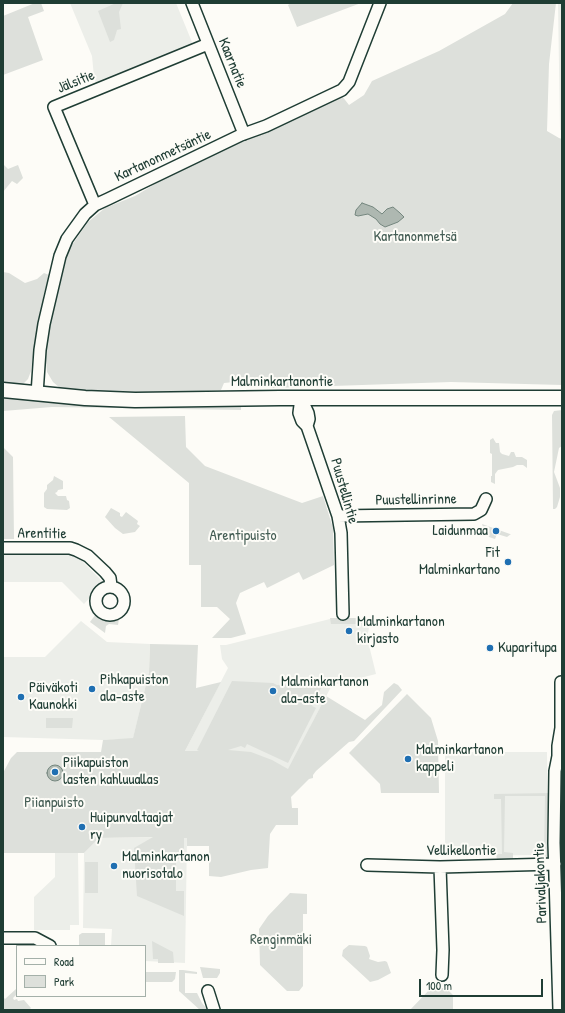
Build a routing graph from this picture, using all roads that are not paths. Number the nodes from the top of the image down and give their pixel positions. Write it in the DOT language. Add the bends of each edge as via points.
graph roads {
  1 [pos="192,3"];
  2 [pos="380,3"];
  3 [pos="208,44"];
  4 [pos="244,134"];
  5 [pos="95,205"];
  6 [pos="3,390"];
  7 [pos="36,394"];
  8 [pos="301,398"];
  9 [pos="562,398"];
  10 [pos="486,499"];
  11 [pos="338,516"];
  12 [pos="3,548"];
  13 [pos="112,586"];
  14 [pos="343,614"];
  15 [pos="561,682"];
  16 [pos="555,864"];
  17 [pos="367,865"];
  18 [pos="440,867"];
  19 [pos="3,938"];
  20 [pos="48,945"];
  21 [pos="442,975"];
  22 [pos="208,991"];
  23 [pos="214,1010"];
  24 [pos="559,1010"];
  1 -- 3 [label="street, Kaarnatie"];
  2 -- 4 [label="street, Kartanonmetsäntie" via="346,86 329,97"];
  3 -- 4 [label="street, Kaarnatie"];
  3 -- 5 [label="street, Jälsitie" via="54,106"];
  4 -- 5 [label="street, Kartanonmetsäntie"];
  5 -- 7 [label="street, Kartanonmetsäntie" via="77,223 60,256 44,324"];
  6 -- 7 [label="main road, Malminkartanontie"];
  7 -- 8 [label="main road, Malminkartanontie" via="134,400"];
  8 -- 9 [label="main road, Malminkartanontie"];
  8 -- 11 [label="street, Puustellintie" via="308,413 307,426"];
  10 -- 11 [label="street, Puustellinrinne" via="481,510 474,514"];
  11 -- 14 [label="street, Puustellintie" via="341,533"];
  12 -- 13 [label="street, Arentitie" via="76,550 88,556 105,572"];
  15 -- 16 [label="street, Parivaljakontie" via="561,728 555,771"];
  16 -- 18 [label="street, Vellikellontie"];
  16 -- 24 [label="street, Parivaljakontie"];
  17 -- 18 [label="street, Vellikellontie"];
  18 -- 21 [label="street"];
  19 -- 20 [label="street" via="35,938"];
  22 -- 23 [label="street"];
}
